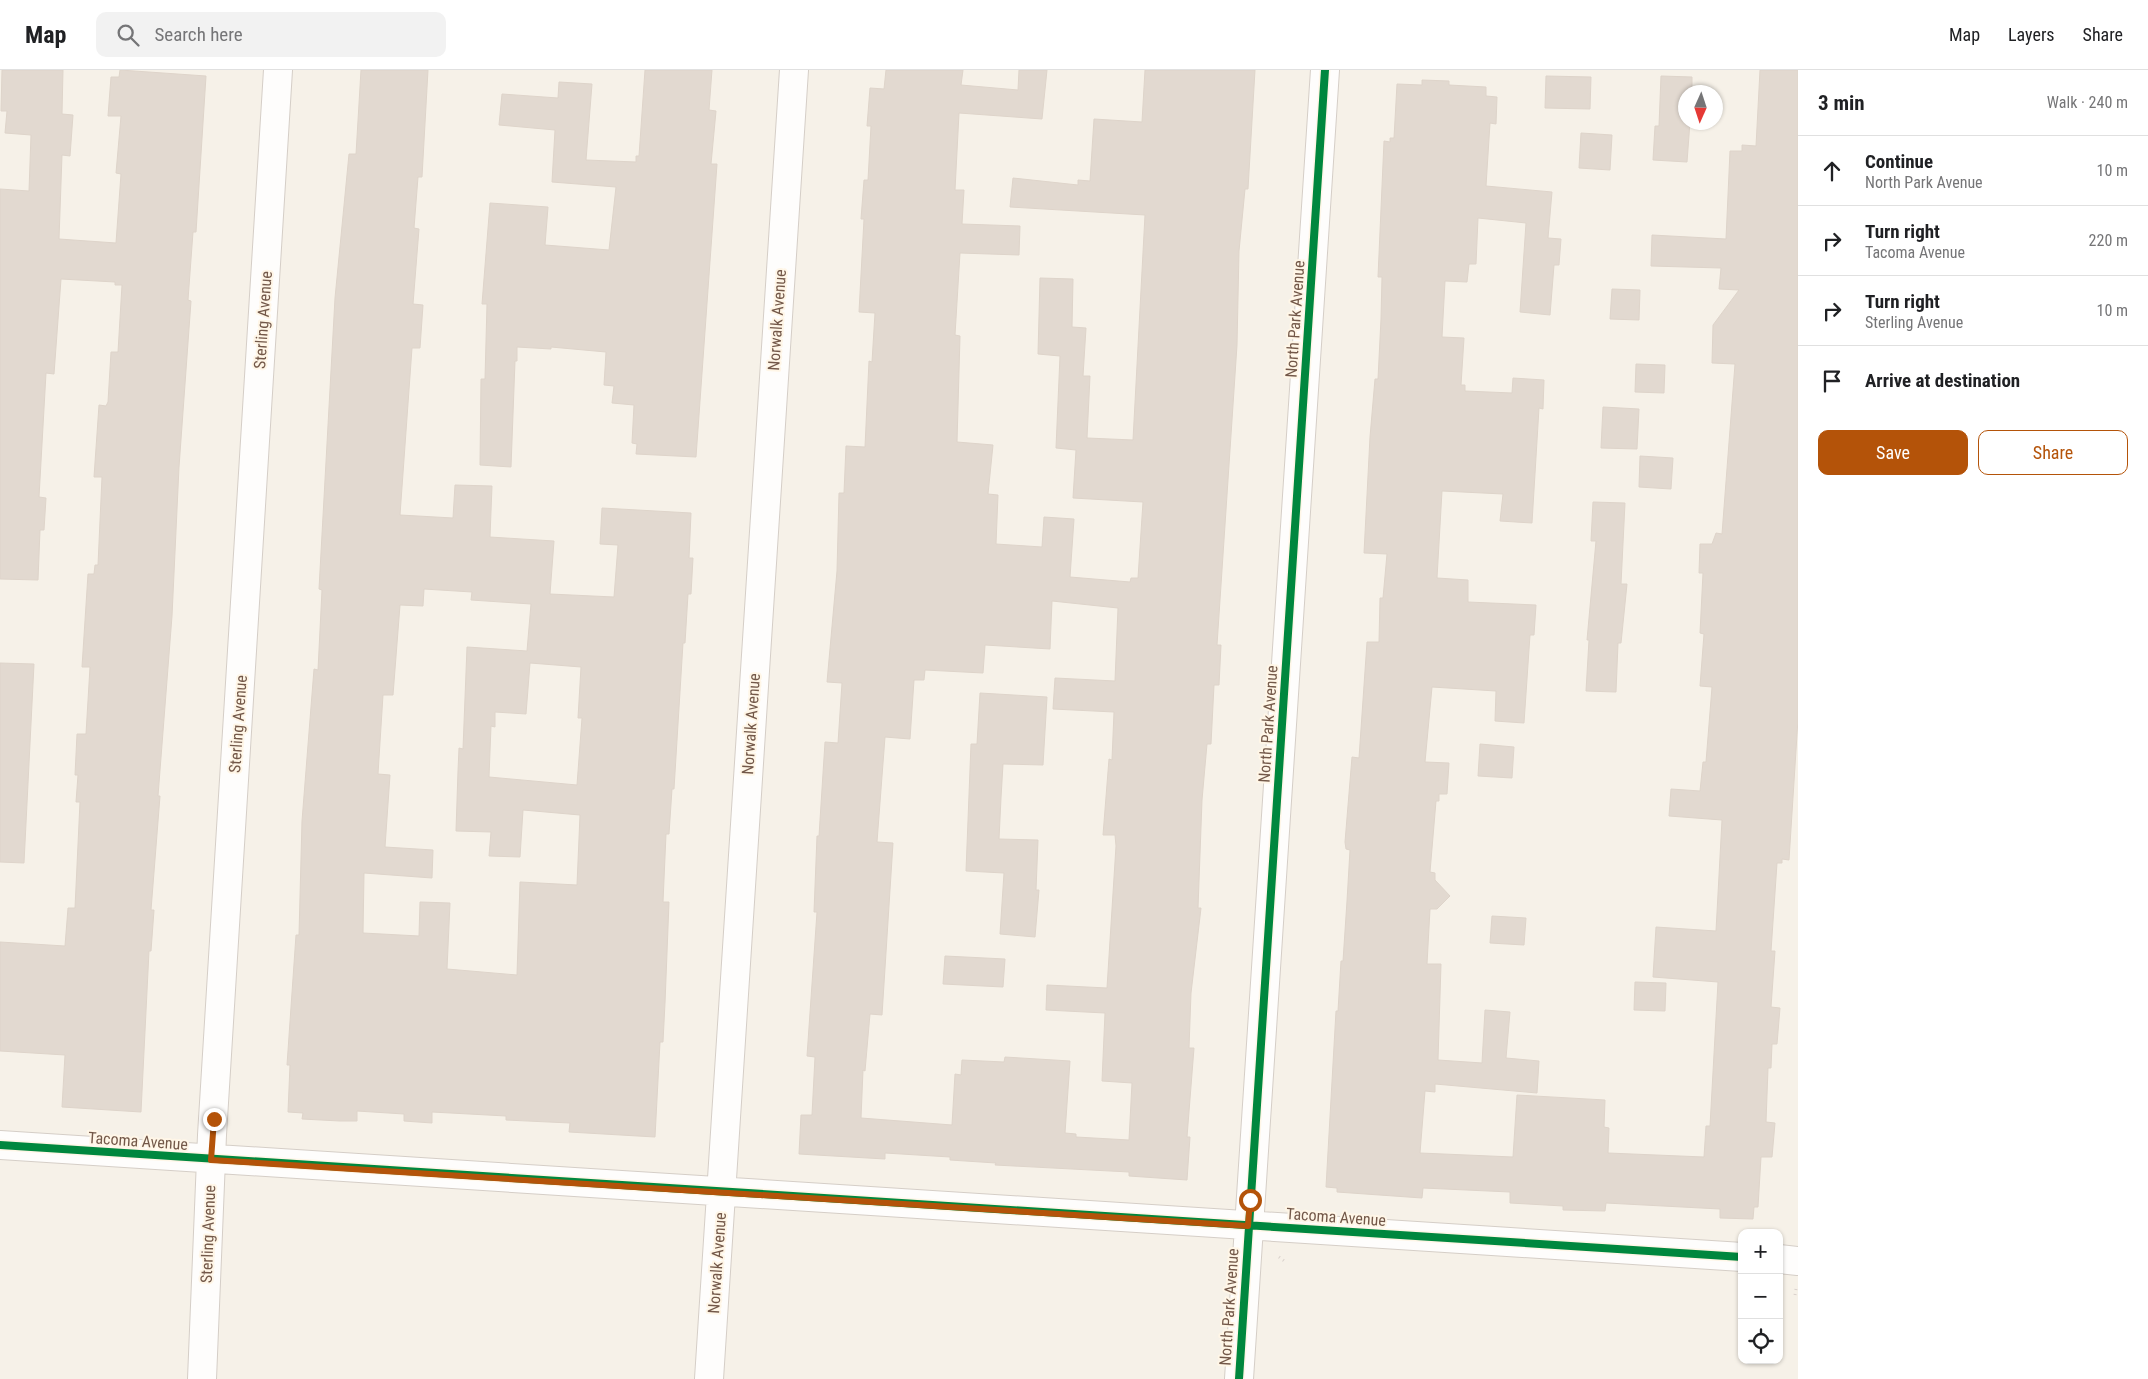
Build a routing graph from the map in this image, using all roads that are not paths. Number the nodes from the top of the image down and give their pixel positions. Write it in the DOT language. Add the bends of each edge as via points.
graph roads {
  1 [pos="278,70"];
  2 [pos="794,70"];
  3 [pos="1325,70"];
  4 [pos="0,1145"];
  5 [pos="211,1160"];
  6 [pos="721,1191"];
  7 [pos="1248,1226"];
  8 [pos="1738,1257"];
  9 [pos="1783,1259"];
  10 [pos="1798,1260"];
  11 [pos="202,1379"];
  12 [pos="709,1379"];
  13 [pos="1239,1379"];
  1 -- 5 [label="street, Sterling Avenue"];
  2 -- 6 [label="street, Norwalk Avenue"];
  3 -- 7 [label="street, North Park Avenue"];
  4 -- 5 [label="street, Tacoma Avenue"];
  5 -- 6 [label="street, Tacoma Avenue"];
  5 -- 11 [label="street, Sterling Avenue"];
  6 -- 7 [label="street, Tacoma Avenue"];
  6 -- 12 [label="street, Norwalk Avenue"];
  7 -- 8 [label="street, Tacoma Avenue"];
  7 -- 13 [label="street, North Park Avenue"];
  9 -- 10 [label="street"];
}
